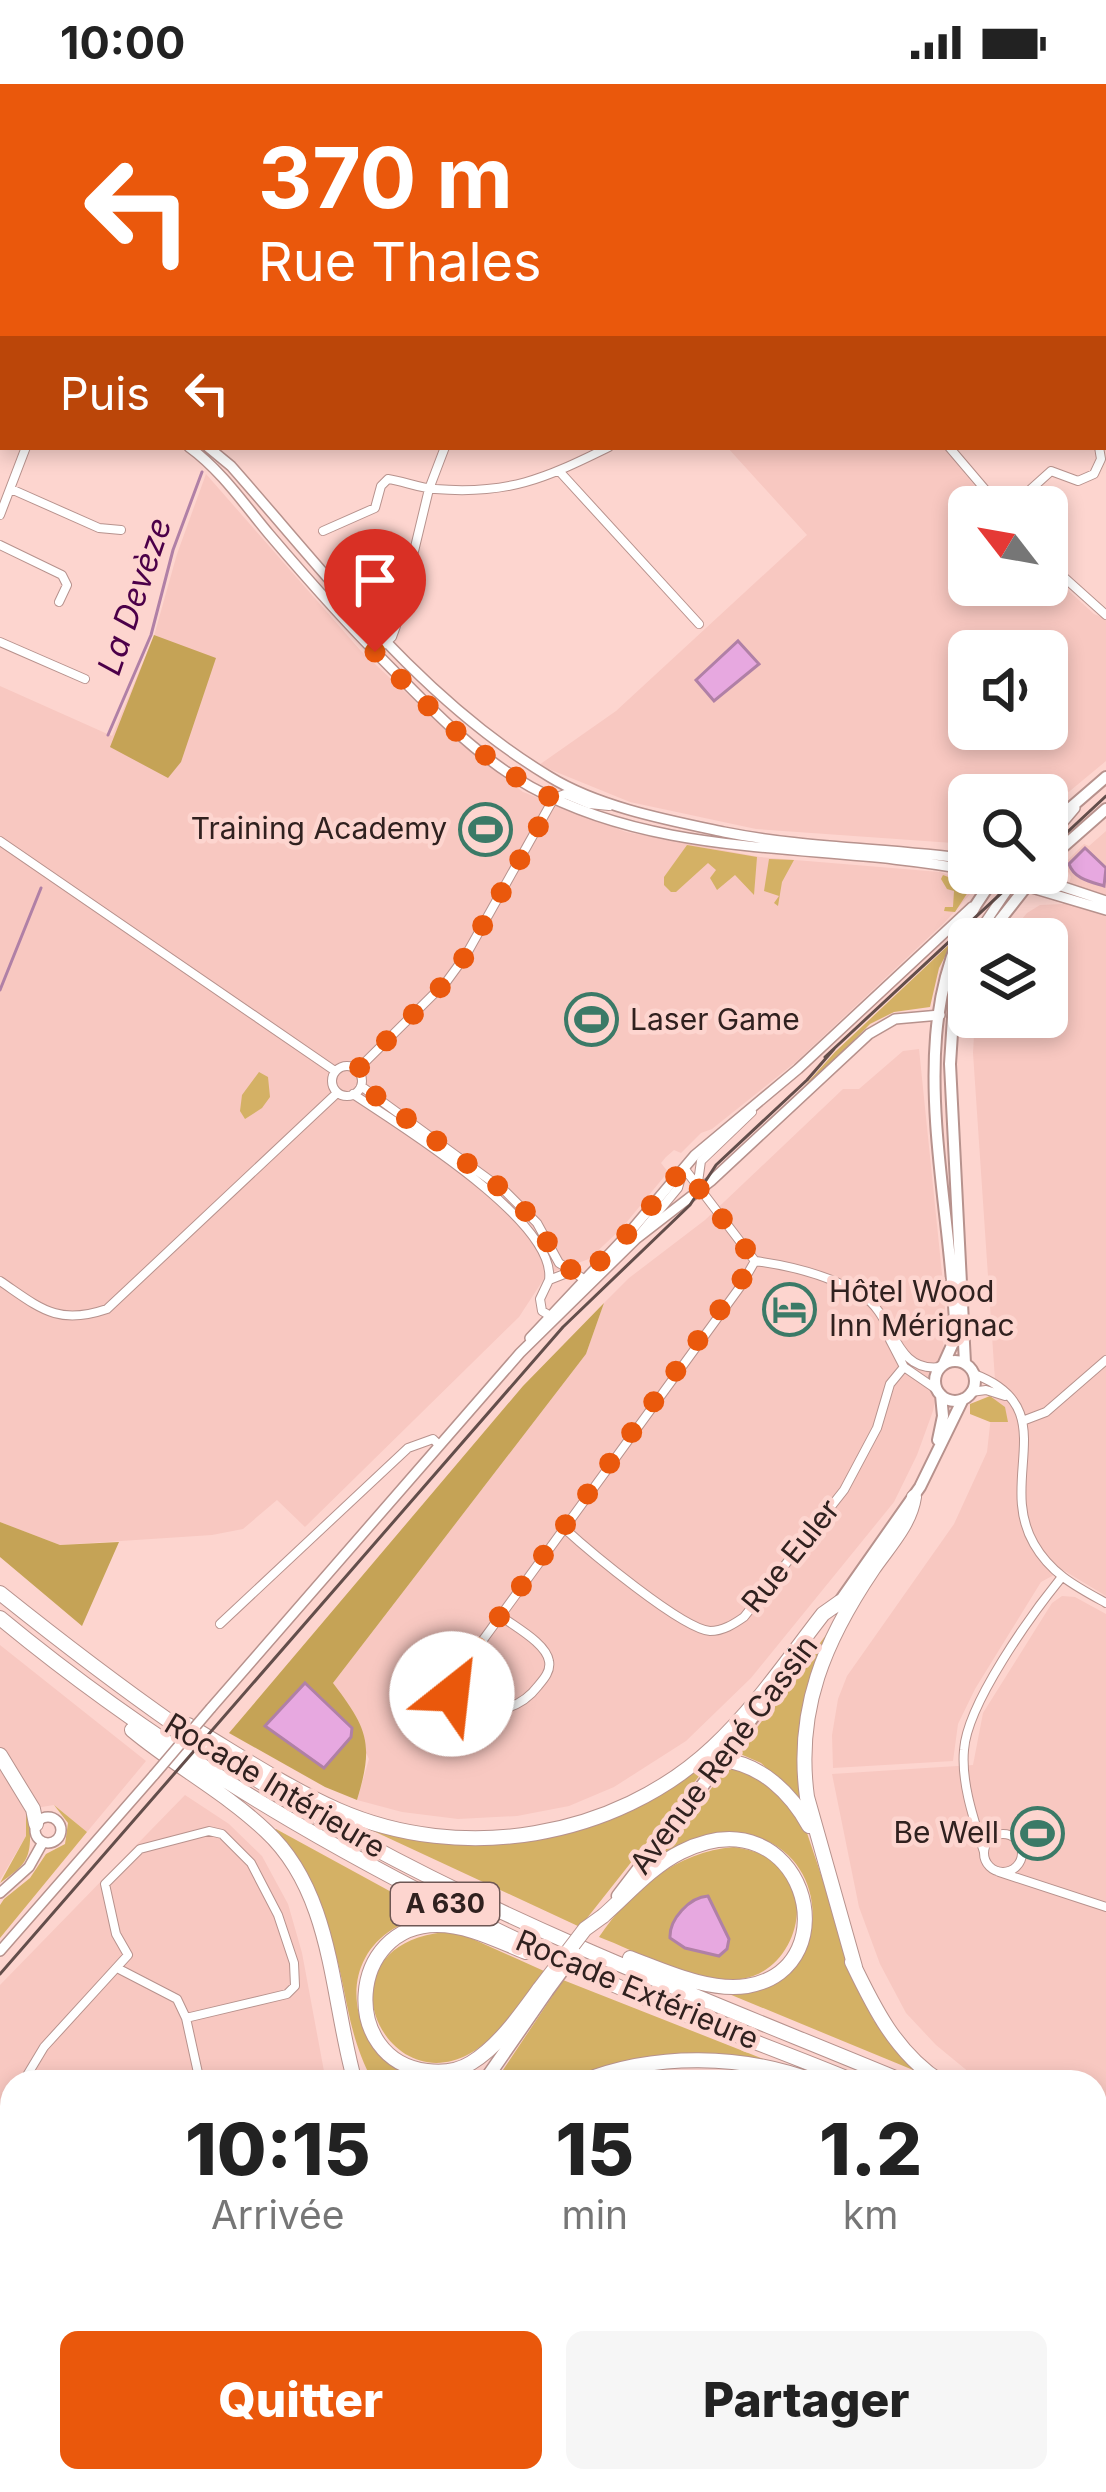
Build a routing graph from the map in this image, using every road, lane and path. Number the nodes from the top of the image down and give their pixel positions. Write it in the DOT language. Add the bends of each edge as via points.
graph roads {
  1 [pos="25,450"];
  2 [pos="192,450"];
  3 [pos="211,450"];
  4 [pos="445,450"];
  5 [pos="602,450"];
  6 [pos="952,450"];
  7 [pos="1102,470"];
  8 [pos="560,472"];
  9 [pos="982,486"];
  10 [pos="1034,486"];
  11 [pos="11,488"];
  12 [pos="429,489"];
  13 [pos="0,515"];
  14 [pos="121,530"];
  15 [pos="323,531"];
  16 [pos="0,545"];
  17 [pos="1068,581"];
  18 [pos="59,602"];
  19 [pos="1106,615"];
  20 [pos="699,624"];
  21 [pos="0,642"];
  22 [pos="384,643"];
  23 [pos="375,652"];
  24 [pos="86,679"];
  25 [pos="1106,777"];
  26 [pos="552,779"];
  27 [pos="1081,798"];
  28 [pos="554,799"];
  29 [pos="632,809"];
  30 [pos="1068,809"];
  31 [pos="1106,809"];
  32 [pos="1068,814"];
  33 [pos="0,841"];
  34 [pos="1068,842"];
  35 [pos="948,857"];
  36 [pos="948,868"];
  37 [pos="1068,889"];
  38 [pos="1068,894"];
  39 [pos="982,895"];
  40 [pos="1106,901"];
  41 [pos="1106,910"];
  42 [pos="948,1007"];
  43 [pos="936,1018"];
  44 [pos="953,1038"];
  45 [pos="357,1070"];
  46 [pos="335,1071"];
  47 [pos="361,1085"];
  48 [pos="338,1093"];
  49 [pos="769,1093"];
  50 [pos="352,1094"];
  51 [pos="683,1168"];
  52 [pos="700,1186"];
  53 [pos="521,1212"];
  54 [pos="636,1239"];
  55 [pos="755,1261"];
  56 [pos="572,1271"];
  57 [pos="584,1277"];
  58 [pos="550,1280"];
  59 [pos="0,1281"];
  60 [pos="581,1293"];
  61 [pos="553,1316"];
  62 [pos="888,1326"];
  63 [pos="1106,1360"];
  64 [pos="942,1365"];
  65 [pos="904,1367"];
  66 [pos="970,1369"];
  67 [pos="938,1392"];
  68 [pos="967,1396"];
  69 [pos="1016,1404"];
  70 [pos="1024,1420"];
  71 [pos="439,1444"];
  72 [pos="932,1466"];
  73 [pos="914,1497"];
  74 [pos="564,1528"];
  75 [pos="1061,1578"];
  76 [pos="0,1593"];
  77 [pos="840,1602"];
  78 [pos="1106,1603"];
  79 [pos="501,1616"];
  80 [pos="0,1618"];
  81 [pos="220,1624"];
  82 [pos="63,1670"];
  83 [pos="171,1725"];
  84 [pos="0,1755"];
  85 [pos="722,1760"];
  86 [pos="36,1824"];
  87 [pos="43,1842"];
  88 [pos="984,1852"];
  89 [pos="997,1870"];
  90 [pos="0,1893"];
  91 [pos="1106,1907"];
  92 [pos="513,1916"];
  93 [pos="603,1916"];
  94 [pos="0,1955"];
  95 [pos="855,1967"];
  96 [pos="118,1969"];
  97 [pos="609,1983"];
  98 [pos="544,1990"];
  99 [pos="186,2018"];
  100 [pos="344,2036"];
  101 [pos="510,2040"];
  102 [pos="30,2070"];
  103 [pos="197,2070"];
  104 [pos="352,2070"];
  105 [pos="360,2070"];
  106 [pos="418,2070"];
  107 [pos="449,2070"];
  108 [pos="483,2070"];
  109 [pos="491,2070"];
  110 [pos="625,2070"];
  111 [pos="779,2070"];
  112 [pos="826,2070"];
  113 [pos="876,2070"];
  114 [pos="925,2070"];
  1 -- 11 [label="street"];
  2 -- 23 [label="street"];
  3 -- 22 [label="street"];
  4 -- 12 [label="street"];
  5 -- 8 [label="street"];
  6 -- 9 [label="street"];
  7 -- 10 [label="street" via="1078,481 1051,471"];
  8 -- 12 [label="street" via="476,491"];
  8 -- 20 [label="street"];
  11 -- 13 [label="street"];
  11 -- 14 [label="street"];
  12 -- 15 [label="street" via="388,479 375,508"];
  12 -- 22 [label="street" via="397,626"];
  16 -- 18 [label="street" via="62,575 67,585"];
  17 -- 19 [label="street"];
  21 -- 24 [label="street"];
  22 -- 23 [label="street"];
  22 -- 26 [label="street" via="452,709"];
  23 -- 28 [label="street" via="468,741"];
  25 -- 27 [label="main road"];
  26 -- 28 [label="street"];
  26 -- 29 [label="street"];
  27 -- 30 [label="main road"];
  27 -- 32 [label="street"];
  28 -- 29 [label="street" via="565,794"];
  28 -- 36 [label="street" via="717,843"];
  28 -- 45 [label="street" via="466,955"];
  29 -- 35 [label="street" via="760,838"];
  31 -- 34 [label="main road"];
  33 -- 46 [label="street"];
  37 -- 40 [label="street"];
  38 -- 41 [label="street"];
  39 -- 43 [label="main road" via="952,952"];
  39 -- 49 [label="street"];
  42 -- 43 [label="street"];
  43 -- 52 [label="street" via="895,1019 869,1034"];
  43 -- 64 [label="main road" via="956,1323"];
  44 -- 66 [label="main road"];
  45 -- 46 [label="street"];
  45 -- 47 [label="street"];
  46 -- 48 [label="street"];
  47 -- 50 [label="street"];
  47 -- 53 [label="street"];
  48 -- 50 [label="street"];
  48 -- 59 [label="street" via="106,1309 61,1318"];
  49 -- 51 [label="street"];
  49 -- 52 [label="street" via="701,1161"];
  50 -- 53 [label="street"];
  51 -- 52 [label="street"];
  51 -- 54 [label="street" via="678,1188"];
  51 -- 57 [label="street"];
  52 -- 54 [label="street"];
  52 -- 55 [label="street"];
  53 -- 56 [label="street"];
  53 -- 58 [label="street" via="548,1260"];
  54 -- 60 [label="street"];
  55 -- 62 [label="street" via="797,1267 856,1292"];
  55 -- 74 [label="street"];
  56 -- 57 [label="street"];
  56 -- 58 [label="street"];
  57 -- 60 [label="street"];
  57 -- 61 [label="street"];
  58 -- 61 [label="street" via="540,1299"];
  60 -- 61 [label="street"];
  61 -- 71 [label="street"];
  62 -- 64 [label="street" via="908,1360"];
  62 -- 65 [label="street"];
  63 -- 70 [label="street" via="1046,1412"];
  64 -- 66 [label="main road" via="955,1360"];
  64 -- 67 [label="main road" via="934,1377"];
  65 -- 67 [label="street"];
  65 -- 74 [label="street, Rue Euler" via="844,1490 744,1617 723,1629 696,1628"];
  66 -- 68 [label="main road"];
  66 -- 69 [label="street"];
  67 -- 68 [label="main road" via="951,1400"];
  67 -- 72 [label="main road, Avenue René Cassin" via="942,1422"];
  68 -- 69 [label="street" via="991,1390"];
  68 -- 72 [label="main road, Avenue René Cassin"];
  69 -- 70 [label="street"];
  70 -- 75 [label="street" via="1024,1523"];
  71 -- 81 [label="street" via="408,1448"];
  71 -- 94 [label="street, bridge"];
  72 -- 73 [label="main road, Avenue René Cassin"];
  73 -- 77 [label="main road, Avenue René Cassin"];
  73 -- 95 [label="highway" via="912,1514 822,1656 807,1712 807,1797"];
  74 -- 79 [label="street"];
  75 -- 78 [label="street"];
  75 -- 88 [label="street" via="966,1730 964,1772"];
  76 -- 83 [label="highway, Rocade Intérieure / A 630"];
  77 -- 83 [label="highway" via="740,1720 685,1771 617,1810 541,1833 463,1838 388,1827 301,1792 188,1724"];
  77 -- 85 [label="main road, Avenue René Cassin"];
  79 -- 79 [label="street" via="454,1682 461,1708 514,1708 548,1672 542,1648"];
  80 -- 82 [label="highway, Rocade Extérieure / A 630"];
  82 -- 97 [label="highway, Rocade Extérieure / A 630" via="281,1817"];
  82 -- 100 [label="highway" via="286,1854 322,1931"];
  83 -- 92 [label="highway, Rocade Intérieure / A 630" via="362,1841"];
  84 -- 86 [label="highway"];
  85 -- 93 [label="main road, Avenue René Cassin"];
  85 -- 95 [label="highway" via="763,1774 796,1804"];
  86 -- 87 [label="street"];
  86 -- 87 [label="street" via="48,1816 61,1826 59,1838"];
  87 -- 90 [label="street"];
  88 -- 89 [label="street"];
  88 -- 89 [label="street" via="993,1837 1016,1840 1018,1863"];
  89 -- 91 [label="street"];
  92 -- 93 [label="highway" via="695,1980 744,1986 786,1964 806,1914 799,1881 782,1859 758,1844 725,1840 664,1861"];
  92 -- 113 [label="highway, Rocade Intérieure / A 630"];
  93 -- 98 [label="highway, bridge"];
  95 -- 114 [label="highway" via="884,2025"];
  96 -- 99 [label="street" via="177,1999"];
  96 -- 99 [label="street" via="128,1955 105,1884 140,1849 222,1834 250,1863 278,1915 295,1986"];
  96 -- 102 [label="street"];
  97 -- 106 [label="highway" via="478,1934 436,1924 406,1930 380,1951 366,1977 364,2007 374,2036"];
  97 -- 112 [label="highway, Rocade Extérieure / A 630"];
  98 -- 101 [label="main road"];
  98 -- 107 [label="highway" via="487,2050"];
  99 -- 103 [label="street"];
  100 -- 104 [label="highway"];
  100 -- 105 [label="highway"];
  101 -- 108 [label="main road"];
  101 -- 109 [label="main road"];
  110 -- 111 [label="highway" via="686,2061"];
}
